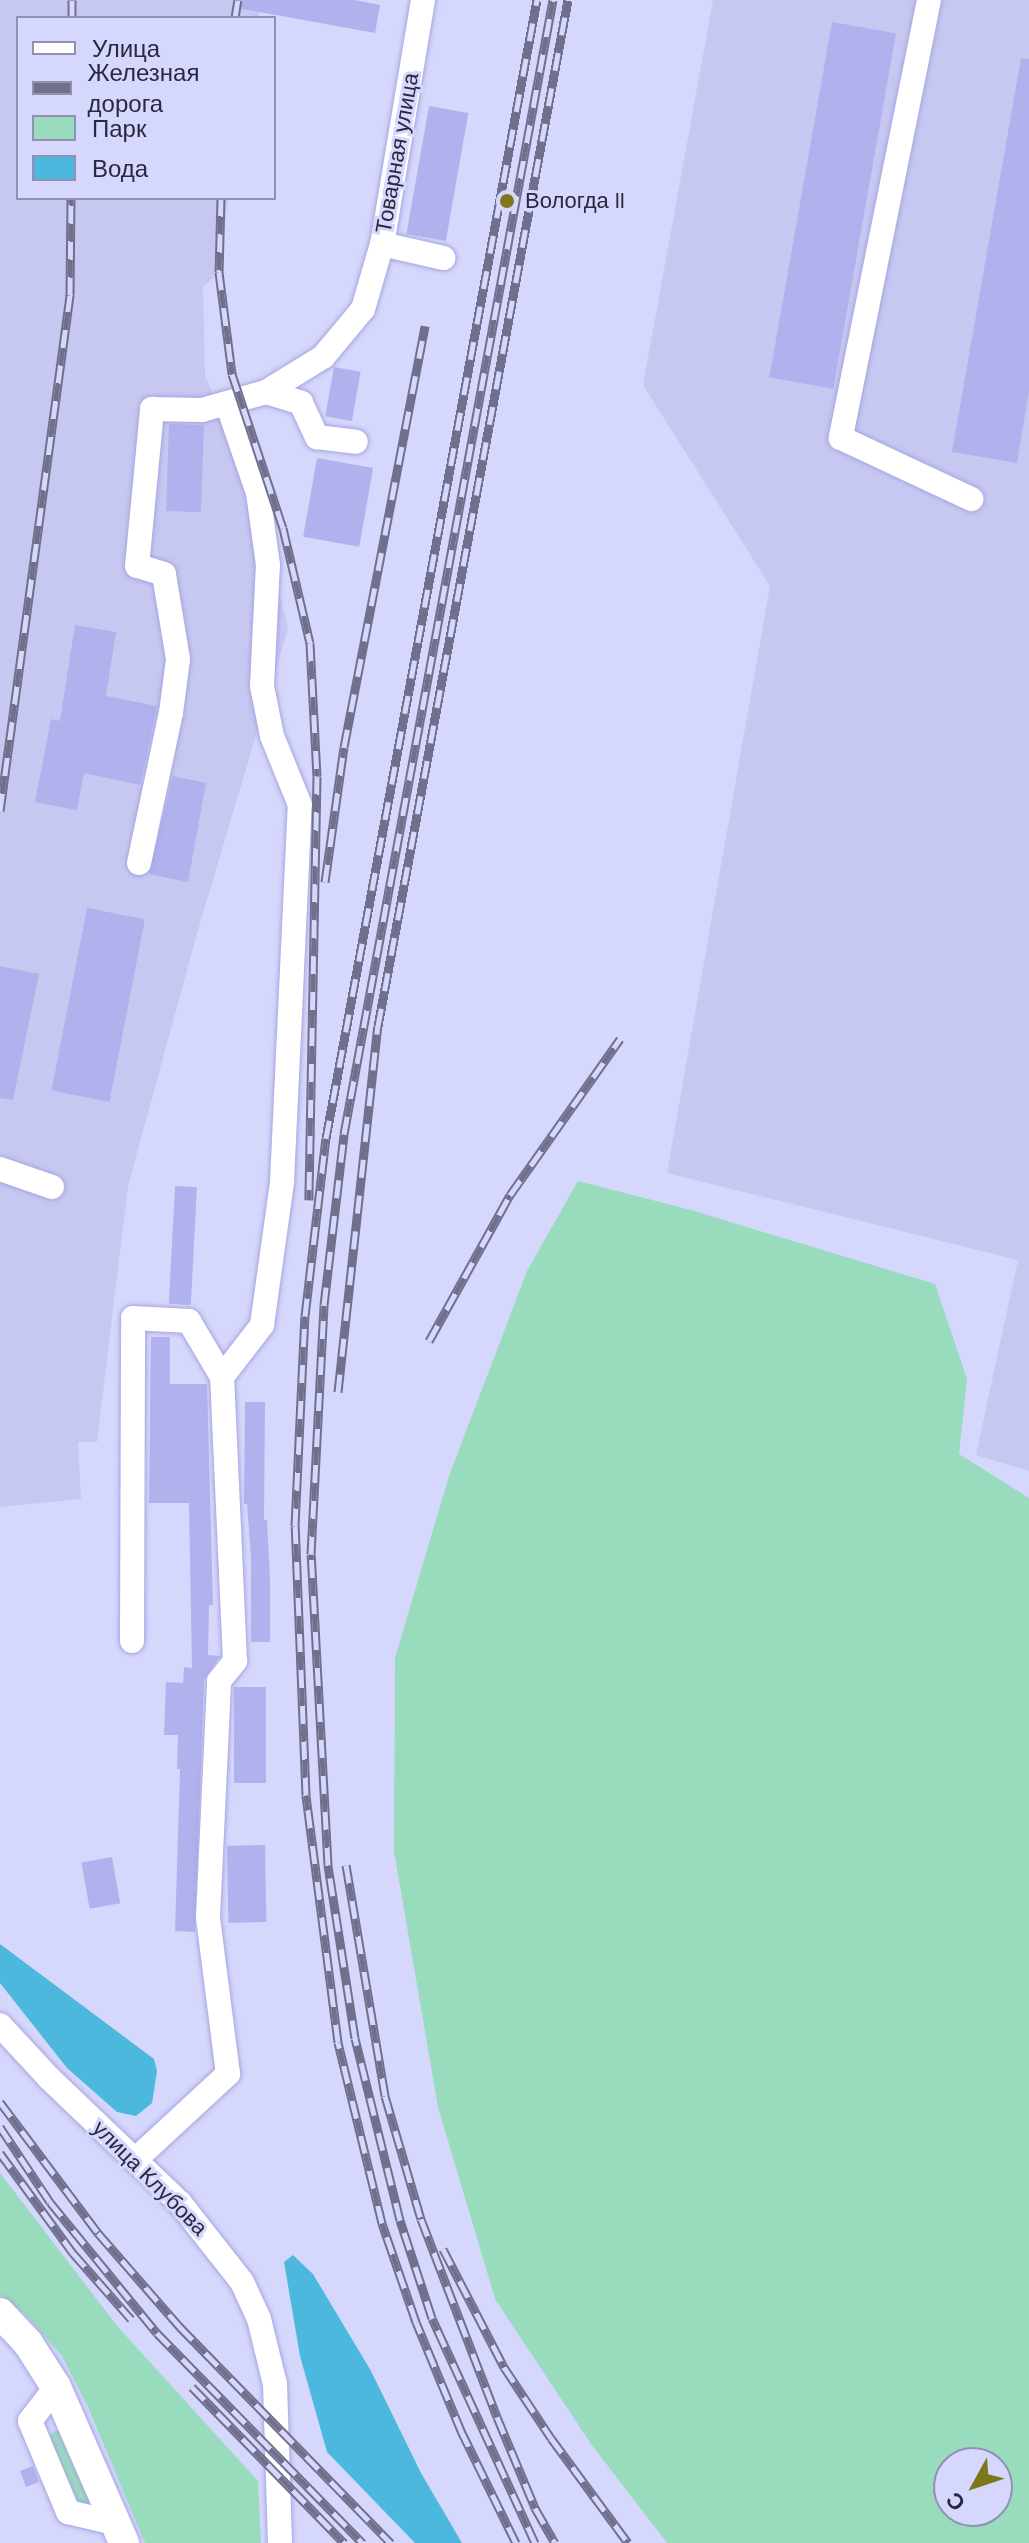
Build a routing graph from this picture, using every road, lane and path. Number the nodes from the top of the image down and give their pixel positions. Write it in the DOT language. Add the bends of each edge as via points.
graph roads {
  1 [pos="423,0"];
  2 [pos="929,0"];
  3 [pos="382,244"];
  4 [pos="443,258"];
  5 [pos="266,392"];
  6 [pos="227,403"];
  7 [pos="356,442"];
  8 [pos="971,499"];
  9 [pos="139,863"];
  10 [pos="0,1169"];
  11 [pos="52,1187"];
  12 [pos="222,1377"];
  13 [pos="132,1641"];
  14 [pos="0,2025"];
  15 [pos="135,2160"];
  16 [pos="0,2313"];
  17 [pos="119,2533"];
  18 [pos="280,2543"];
  1 -- 3 [label="street, Товарная улица"];
  2 -- 8 [label="street" via="841,438"];
  3 -- 4 [label="street, Товарная улица"];
  3 -- 5 [label="street" via="363,309 323,357"];
  5 -- 6 [label="street"];
  5 -- 7 [label="street" via="301,403 317,437"];
  6 -- 9 [label="street" via="202,410 152,409 137,566 164,574 178,659"];
  6 -- 12 [label="street" via="258,493 268,565 262,686 272,736 300,805 282,1182 262,1325"];
  10 -- 11 [label="street"];
  12 -- 13 [label="street" via="189,1321 133,1318"];
  12 -- 15 [label="street" via="235,1661 219,1681 208,1917 228,2074"];
  14 -- 15 [label="street, улица Клубова"];
  15 -- 18 [label="street, улица Клубова" via="216,2244 259,2319 275,2384"];
  16 -- 17 [label="main road" via="35,2352 56,2387"];
}
